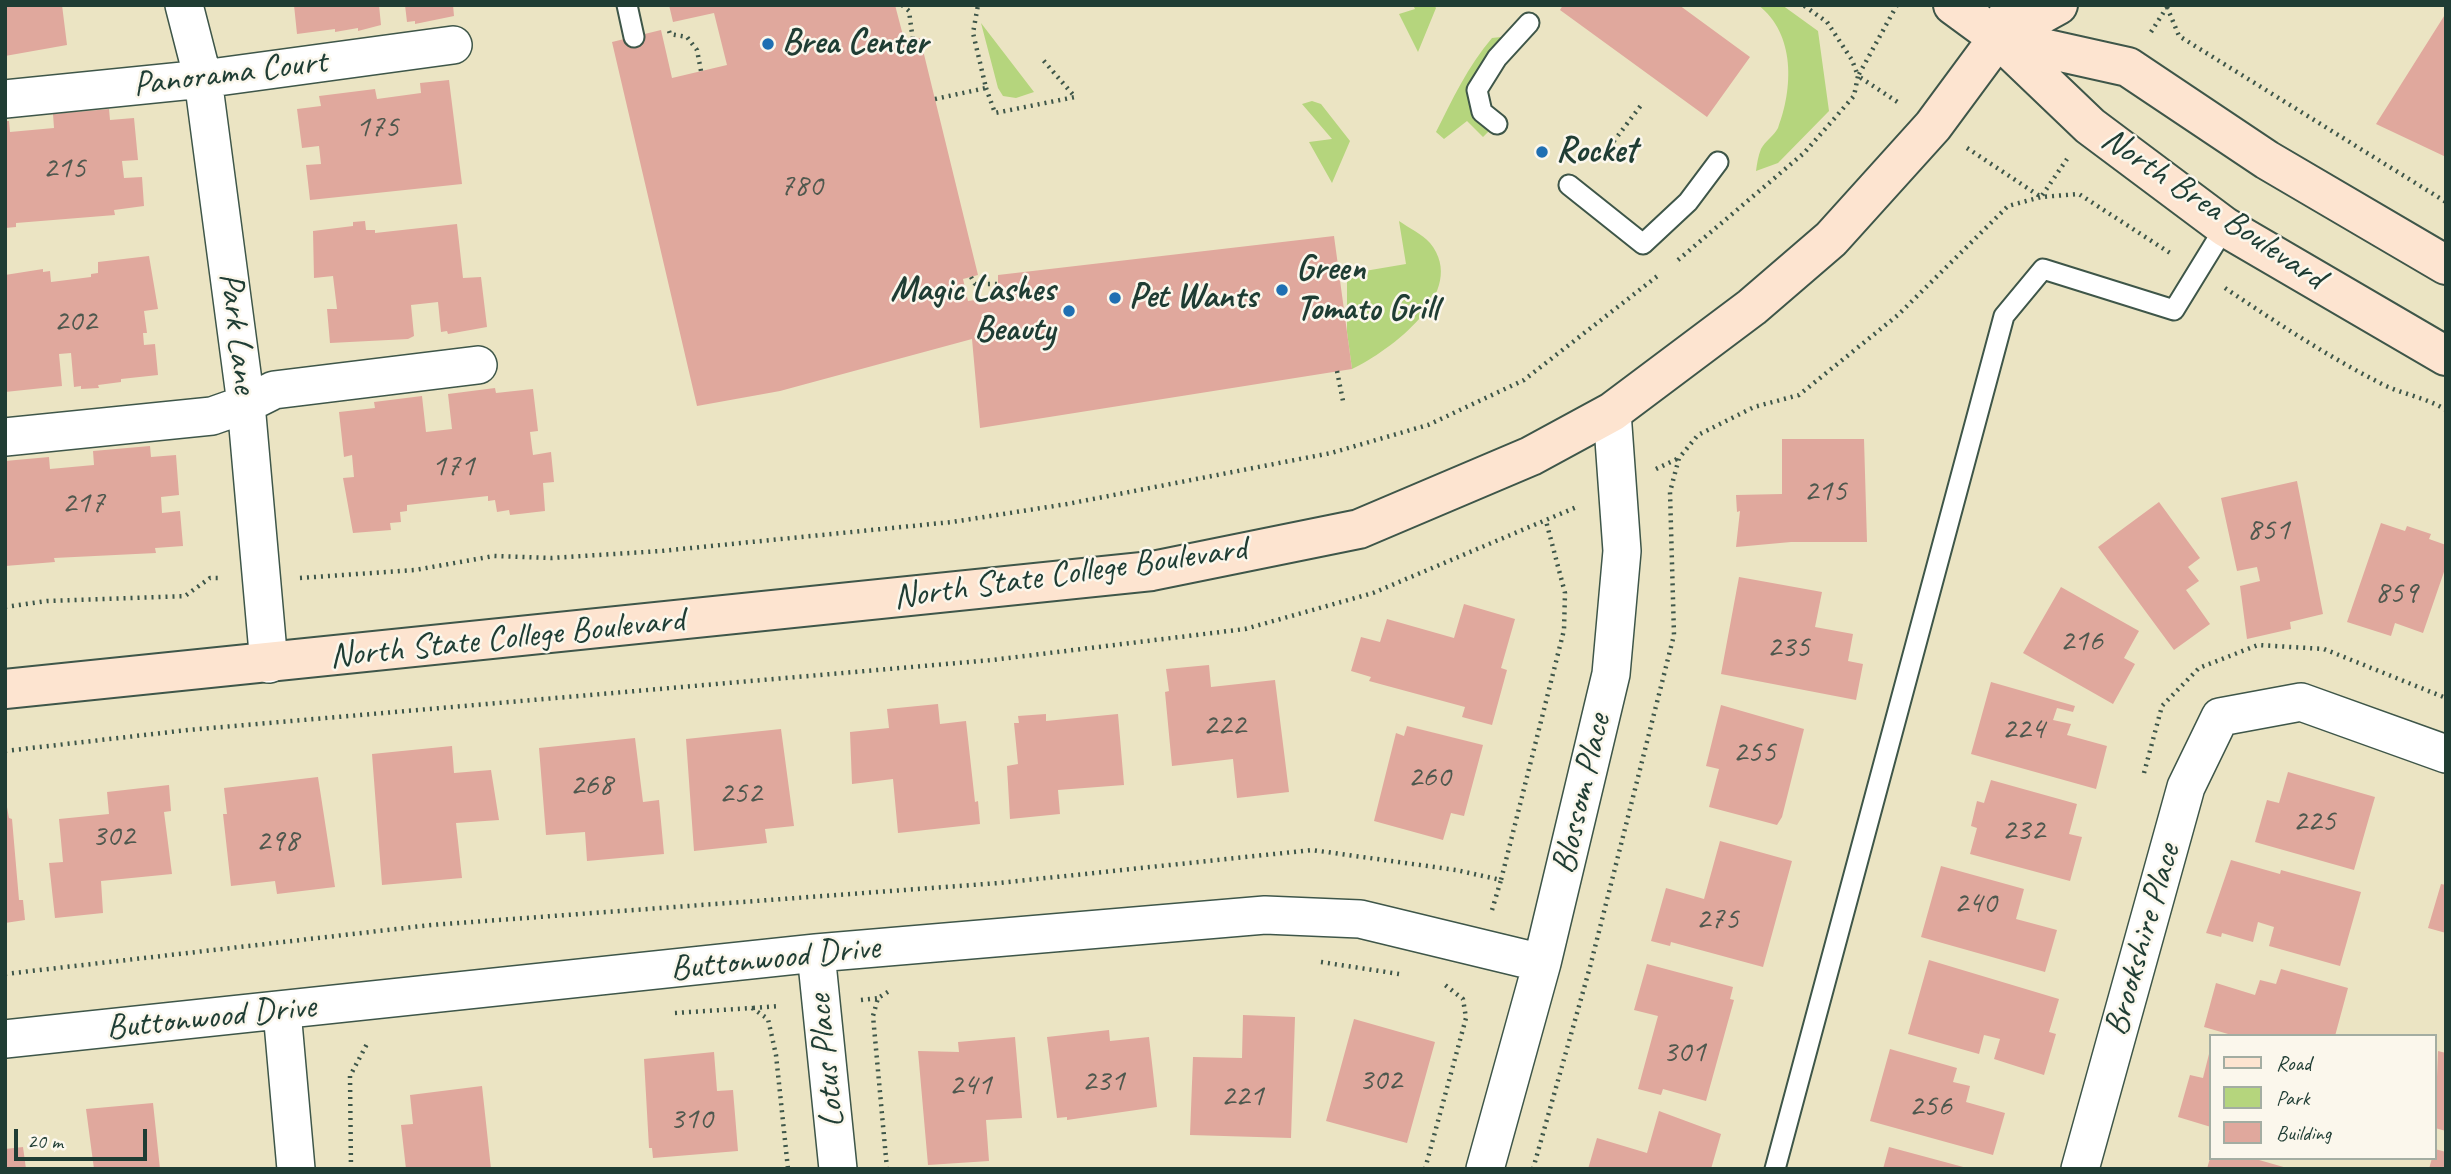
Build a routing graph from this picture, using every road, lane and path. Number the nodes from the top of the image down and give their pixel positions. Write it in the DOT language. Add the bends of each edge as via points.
graph roads {
  1 [pos="184,5"];
  2 [pos="627,5"];
  3 [pos="902,5"];
  4 [pos="978,5"];
  5 [pos="1803,5"];
  6 [pos="1954,5"];
  7 [pos="2058,5"];
  8 [pos="2166,6"];
  9 [pos="2158,21"];
  10 [pos="2005,22"];
  11 [pos="1529,23"];
  12 [pos="667,25"];
  13 [pos="634,37"];
  14 [pos="913,41"];
  15 [pos="453,45"];
  16 [pos="1043,61"];
  17 [pos="701,71"];
  18 [pos="203,79"];
  19 [pos="986,88"];
  20 [pos="5,99"];
  21 [pos="935,99"];
  22 [pos="1642,104"];
  23 [pos="1497,124"];
  24 [pos="1601,158"];
  25 [pos="1718,162"];
  26 [pos="1569,185"];
  27 [pos="2446,202"];
  28 [pos="2225,226"];
  29 [pos="2446,265"];
  30 [pos="2198,271"];
  31 [pos="971,277"];
  32 [pos="997,284"];
  33 [pos="2446,356"];
  34 [pos="478,365"];
  35 [pos="1337,371"];
  36 [pos="1343,401"];
  37 [pos="246,404"];
  38 [pos="2446,410"];
  39 [pos="1612,412"];
  40 [pos="5,437"];
  41 [pos="261,578"];
  42 [pos="5,607"];
  43 [pos="269,664"];
  44 [pos="5,690"];
  45 [pos="5,751"];
  46 [pos="2446,754"];
  47 [pos="816,953"];
  48 [pos="1310,961"];
  49 [pos="1542,963"];
  50 [pos="5,974"];
  51 [pos="1404,975"];
  52 [pos="1437,983"];
  53 [pos="895,988"];
  54 [pos="282,1011"];
  55 [pos="662,1014"];
  56 [pos="5,1039"];
  57 [pos="375,1040"];
  58 [pos="296,1169"];
  59 [pos="351,1169"];
  60 [pos="788,1169"];
  61 [pos="838,1169"];
  62 [pos="887,1169"];
  63 [pos="1425,1169"];
  64 [pos="1485,1169"];
  65 [pos="1533,1169"];
  66 [pos="1775,1169"];
  67 [pos="2080,1169"];
  1 -- 18 [label="street, Park Lane"];
  2 -- 13 [label="lane"];
  3 -- 14 [label="path" via="909,11"];
  4 -- 19 [label="path" via="973,33"];
  5 -- 41 [label="path" via="1827,22 1858,76 1854,96 1804,153 1689,252 1524,380 1428,425 1331,453 952,522 661,551 551,558 494,556 376,574"];
  6 -- 10 [label="main road, North Brea Boulevard"];
  7 -- 10 [label="main road"];
  8 -- 9 [label="path"];
  8 -- 27 [label="path" via="2179,36"];
  10 -- 28 [label="main road, North Brea Boulevard" via="2090,126"];
  10 -- 29 [label="main road, North Brea Boulevard" via="2127,67 2267,160"];
  10 -- 39 [label="main road, North State College Boulevard" via="1933,126 1831,239 1752,307"];
  11 -- 23 [label="lane" via="1497,58 1477,90 1482,113"];
  12 -- 17 [label="path" via="670,34 687,37"];
  15 -- 18 [label="street, Panorama Court"];
  16 -- 19 [label="path" via="1075,97 995,113"];
  18 -- 20 [label="street, Panorama Court"];
  18 -- 37 [label="street, Park Lane"];
  19 -- 21 [label="path"];
  22 -- 24 [label="path"];
  25 -- 26 [label="lane" via="1688,202 1643,244"];
  28 -- 30 [label="lane"];
  28 -- 33 [label="main road, North Brea Boulevard"];
  30 -- 38 [label="path" via="2295,335 2377,380"];
  30 -- 65 [label="path" via="2079,194 2008,206 1898,315 1799,395 1754,407 1698,435 1679,458 1670,492 1674,635 1590,967"];
  30 -- 66 [label="lane" via="2174,310 2043,269 2004,316"];
  31 -- 32 [label="path" via="975,284"];
  34 -- 37 [label="street" via="274,390"];
  35 -- 36 [label="path"];
  37 -- 40 [label="street" via="212,416"];
  37 -- 41 [label="street, Park Lane"];
  39 -- 43 [label="main road, North State College Boulevard" via="1531,456 1359,529 1153,571"];
  39 -- 49 [label="street, Blossom Place" via="1622,551 1611,674"];
  41 -- 42 [label="path" via="210,578 185,597 47,601"];
  41 -- 43 [label="street, Park Lane"];
  43 -- 44 [label="main road, North State College Boulevard"];
  45 -- 50 [label="path" via="188,730 992,660 1245,629 1373,593 1546,522 1565,593 1564,630 1501,880 1312,850 999,883 430,925"];
  46 -- 67 [label="street, Brookshire Place" via="2301,702 2220,717 2186,786"];
  47 -- 49 [label="street, Buttonwood Drive" via="1265,915 1360,919"];
  47 -- 54 [label="street, Buttonwood Drive"];
  47 -- 61 [label="street, Lotus Place"];
  48 -- 51 [label="path"];
  49 -- 64 [label="street, Blossom Place"];
  52 -- 63 [label="path" via="1463,999 1466,1018"];
  53 -- 62 [label="path" via="878,998 873,1016"];
  54 -- 56 [label="street, Buttonwood Drive"];
  54 -- 58 [label="street"];
  55 -- 60 [label="path" via="752,1008 768,1019"];
  57 -- 59 [label="path" via="366,1043 350,1076"];
}
